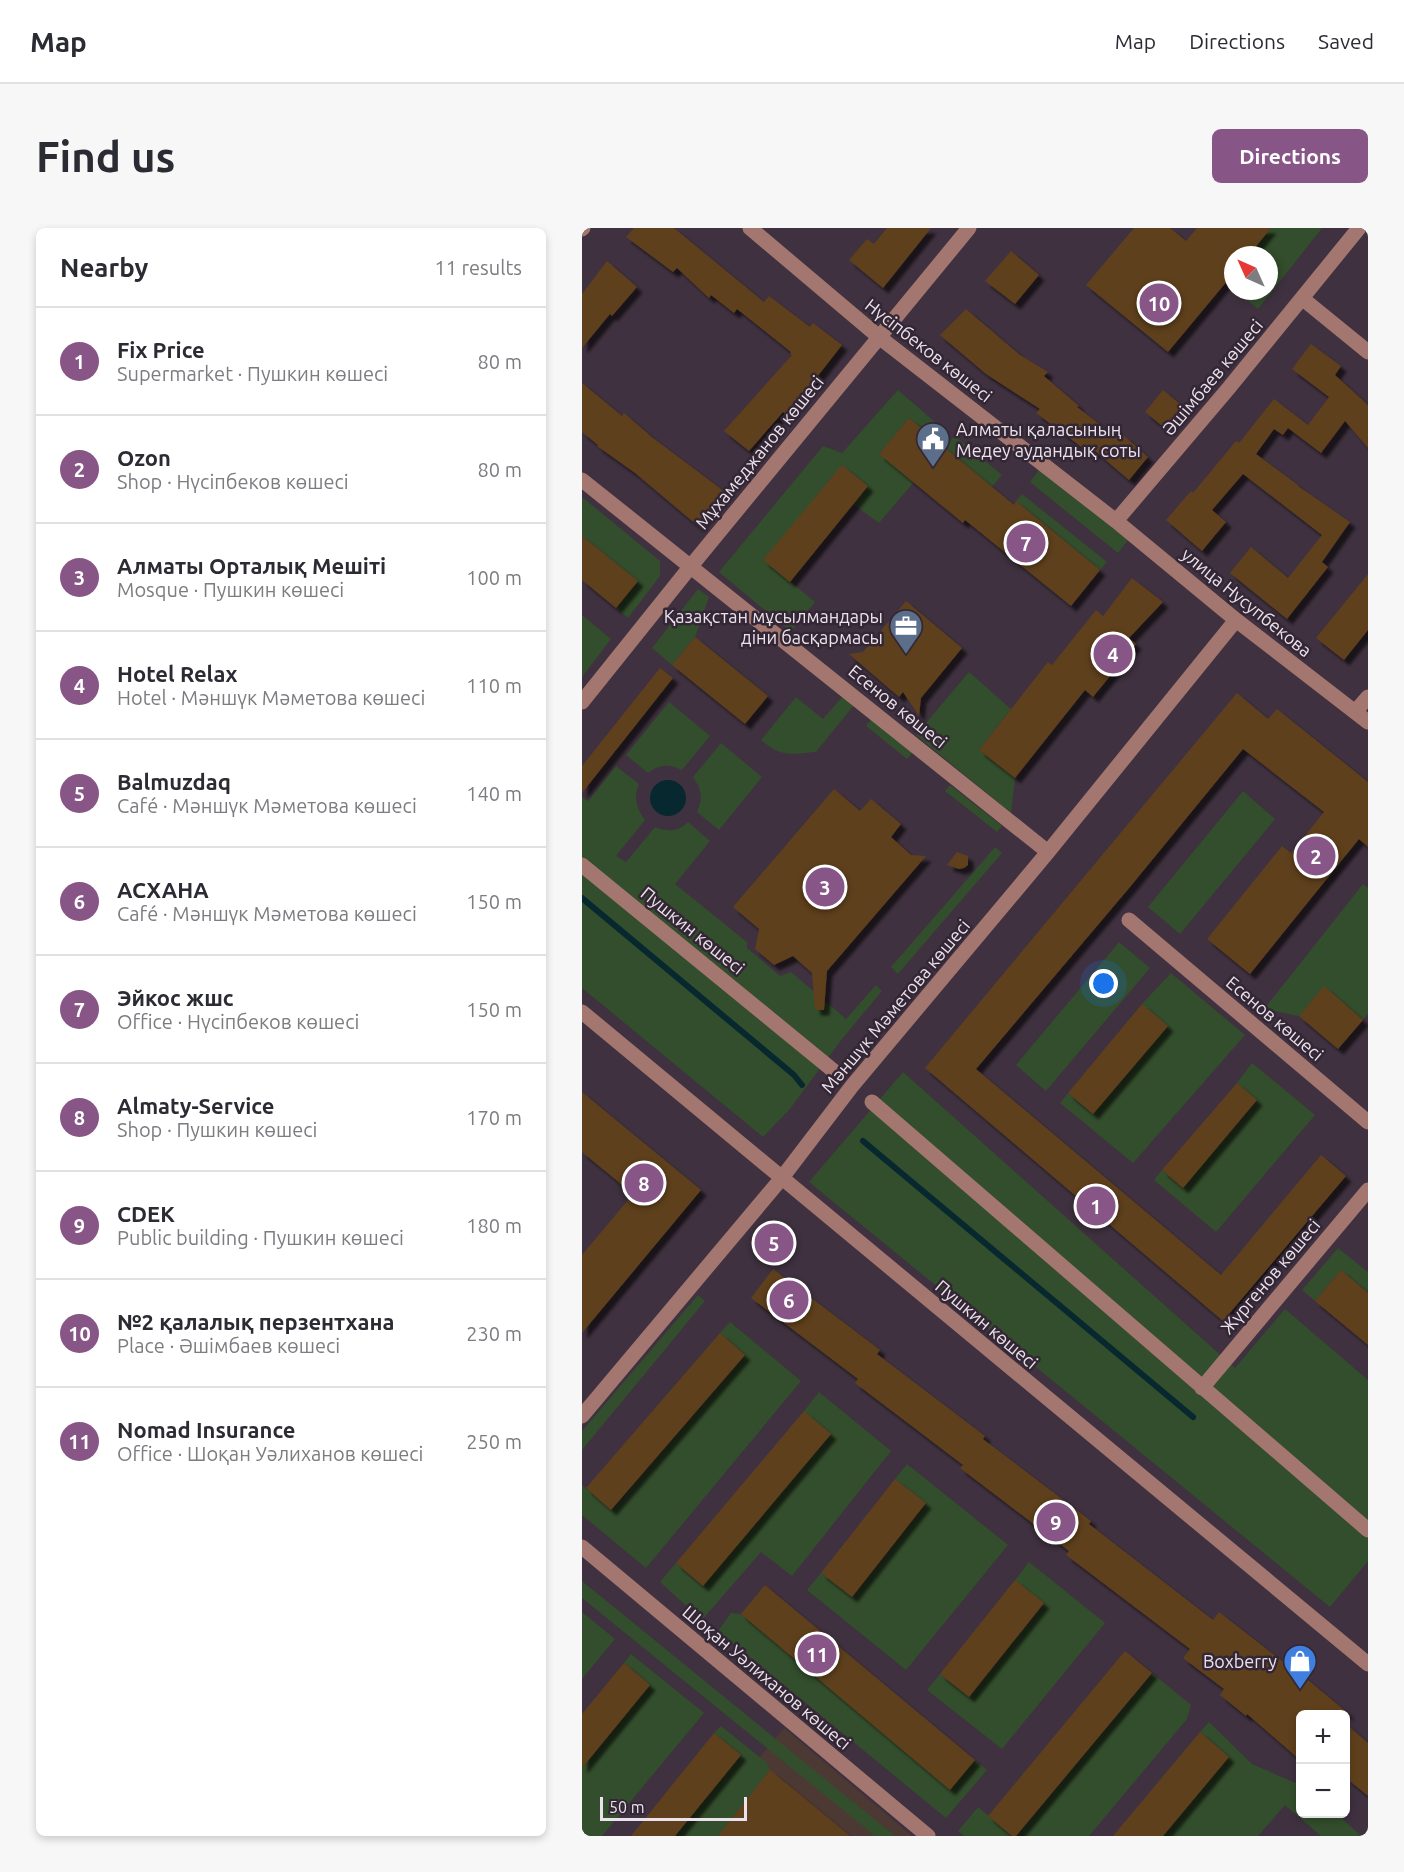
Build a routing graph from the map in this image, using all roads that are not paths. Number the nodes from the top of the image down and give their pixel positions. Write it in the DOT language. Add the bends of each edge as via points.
graph roads {
  1 [pos="750,228"];
  2 [pos="969,228"];
  3 [pos="1359,228"];
  4 [pos="1303,299"];
  5 [pos="879,337"];
  6 [pos="1368,352"];
  7 [pos="582,480"];
  8 [pos="1116,521"];
  9 [pos="691,566"];
  10 [pos="1236,620"];
  11 [pos="1368,697"];
  12 [pos="582,702"];
  13 [pos="1356,712"];
  14 [pos="1368,722"];
  15 [pos="1048,852"];
  16 [pos="582,865"];
  17 [pos="1129,920"];
  18 [pos="582,1012"];
  19 [pos="835,1072"];
  20 [pos="872,1102"];
  21 [pos="1368,1122"];
  22 [pos="782,1179"];
  23 [pos="1368,1190"];
  24 [pos="1202,1388"];
  25 [pos="582,1416"];
  26 [pos="1368,1530"];
  27 [pos="582,1547"];
  28 [pos="1368,1664"];
  29 [pos="928,1836"];
  1 -- 5 [label="street, Нүсіпбеков көшесі"];
  2 -- 5 [label="street, Мұхамеджанов көшесі"];
  3 -- 4 [label="street, Әшімбаев көшесі"];
  4 -- 6 [label="street"];
  4 -- 8 [label="street, Әшімбаев көшесі"];
  5 -- 8 [label="street, Нүсіпбеков көшесі"];
  5 -- 9 [label="street, Мұхамеджанов көшесі"];
  7 -- 9 [label="street, Есенов көшесі"];
  8 -- 10 [label="street, улица Нусупбекова"];
  9 -- 12 [label="street, Мұхамеджанов көшесі"];
  9 -- 15 [label="street, Есенов көшесі"];
  10 -- 13 [label="street, улица Нусупбекова"];
  10 -- 15 [label="street, Мәншүк Мәметова көшесі"];
  11 -- 13 [label="street"];
  13 -- 14 [label="street"];
  15 -- 22 [label="street, Мәншүк Мәметова көшесі" via="852,1086"];
  16 -- 19 [label="street, Пушкин көшесі"];
  17 -- 21 [label="street, Есенов көшесі"];
  18 -- 22 [label="street, Пушкин көшесі"];
  20 -- 24 [label="street"];
  22 -- 25 [label="street, Мәншүк Мәметова көшесі"];
  22 -- 28 [label="street, Пушкин көшесі"];
  23 -- 24 [label="street, Жүргенов көшесі"];
  24 -- 26 [label="street"];
  27 -- 29 [label="street, Шоқан Уәлиханов көшесі"];
}
